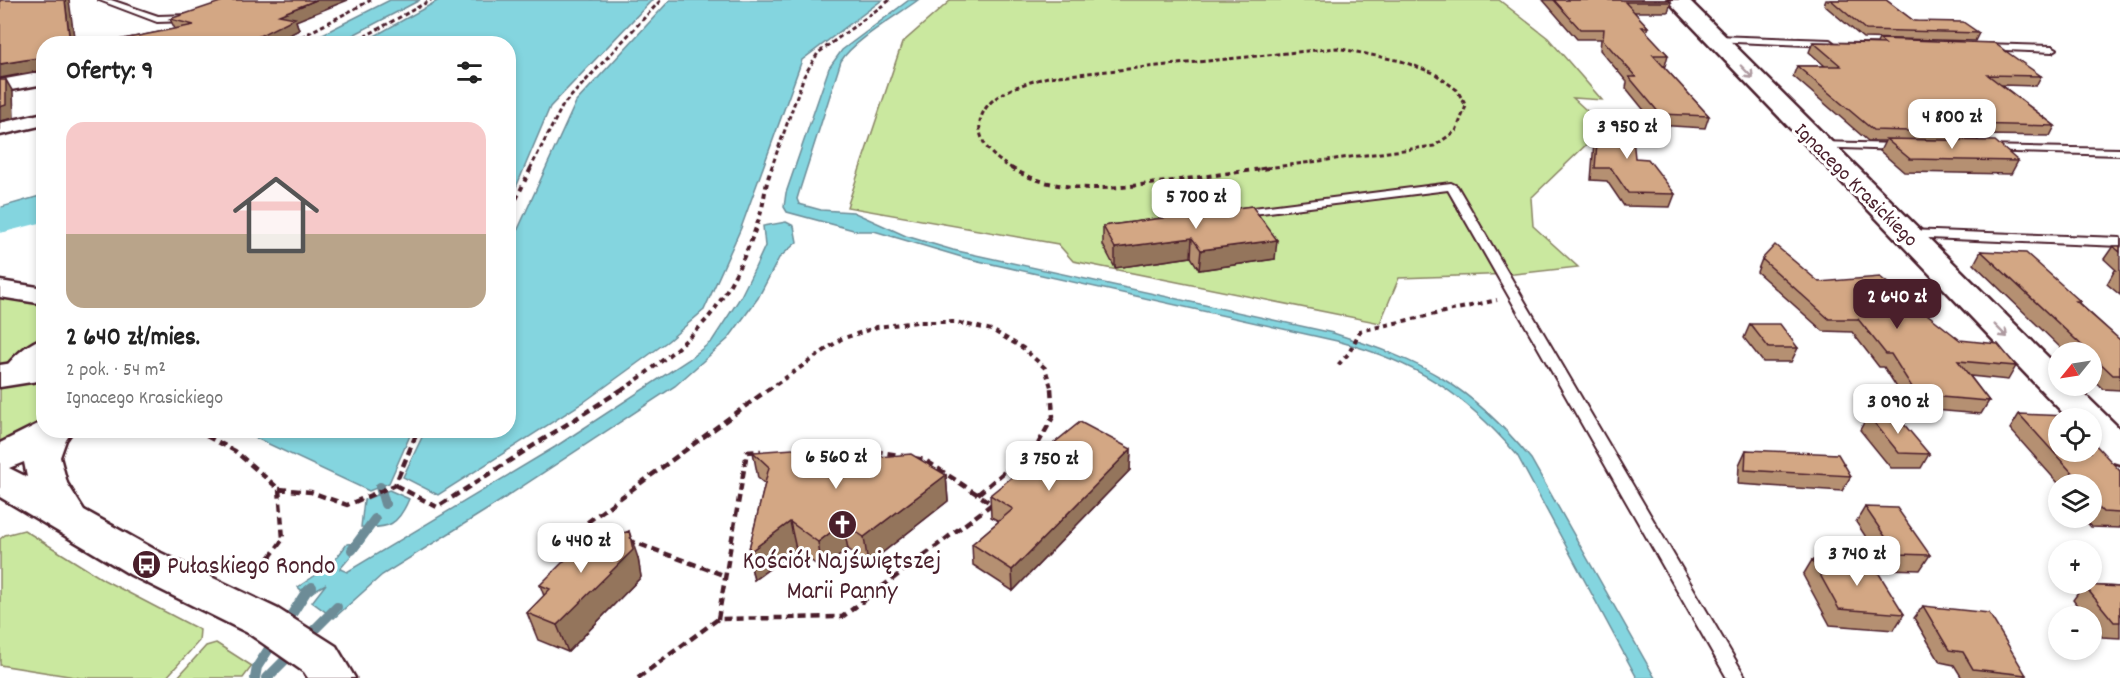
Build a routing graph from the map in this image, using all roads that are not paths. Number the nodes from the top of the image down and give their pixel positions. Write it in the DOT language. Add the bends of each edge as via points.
graph roads {
  1 [pos="103,0"];
  2 [pos="1677,0"];
  3 [pos="198,16"];
  4 [pos="1715,39"];
  5 [pos="1843,43"];
  6 [pos="1970,47"];
  7 [pos="2052,49"];
  8 [pos="36,79"];
  9 [pos="0,86"];
  10 [pos="36,121"];
  11 [pos="0,129"];
  12 [pos="1818,145"];
  13 [pos="1911,147"];
  14 [pos="1969,149"];
  15 [pos="2120,153"];
  16 [pos="1220,216"];
  17 [pos="1906,234"];
  18 [pos="2120,242"];
  19 [pos="0,290"];
  20 [pos="36,295"];
  21 [pos="36,355"];
  22 [pos="20,372"];
  23 [pos="2078,408"];
  24 [pos="2102,433"];
  25 [pos="40,438"];
  26 [pos="49,438"];
  27 [pos="2120,451"];
  28 [pos="0,458"];
  29 [pos="0,479"];
  30 [pos="70,519"];
  31 [pos="326,668"];
  32 [pos="1737,678"];
  1 -- 3 [label="lane" via="157,19"];
  2 -- 4 [label="street, Ignacego Krasickiego"];
  4 -- 5 [label="lane"];
  4 -- 12 [label="street, Ignacego Krasickiego, one-way"];
  6 -- 7 [label="lane"];
  8 -- 9 [label="street"];
  10 -- 11 [label="street"];
  12 -- 13 [label="lane"];
  12 -- 17 [label="street, Ignacego Krasickiego"];
  14 -- 15 [label="lane"];
  16 -- 32 [label="lane" via="1451,186"];
  17 -- 18 [label="lane"];
  17 -- 23 [label="street, Ignacego Krasickiego, one-way"];
  19 -- 20 [label="street"];
  21 -- 22 [label="street"];
  24 -- 27 [label="street"];
  25 -- 28 [label="street"];
  26 -- 30 [label="street" via="41,457 48,484"];
  29 -- 30 [label="street"];
  30 -- 31 [label="street" via="146,564 248,615"];
}
